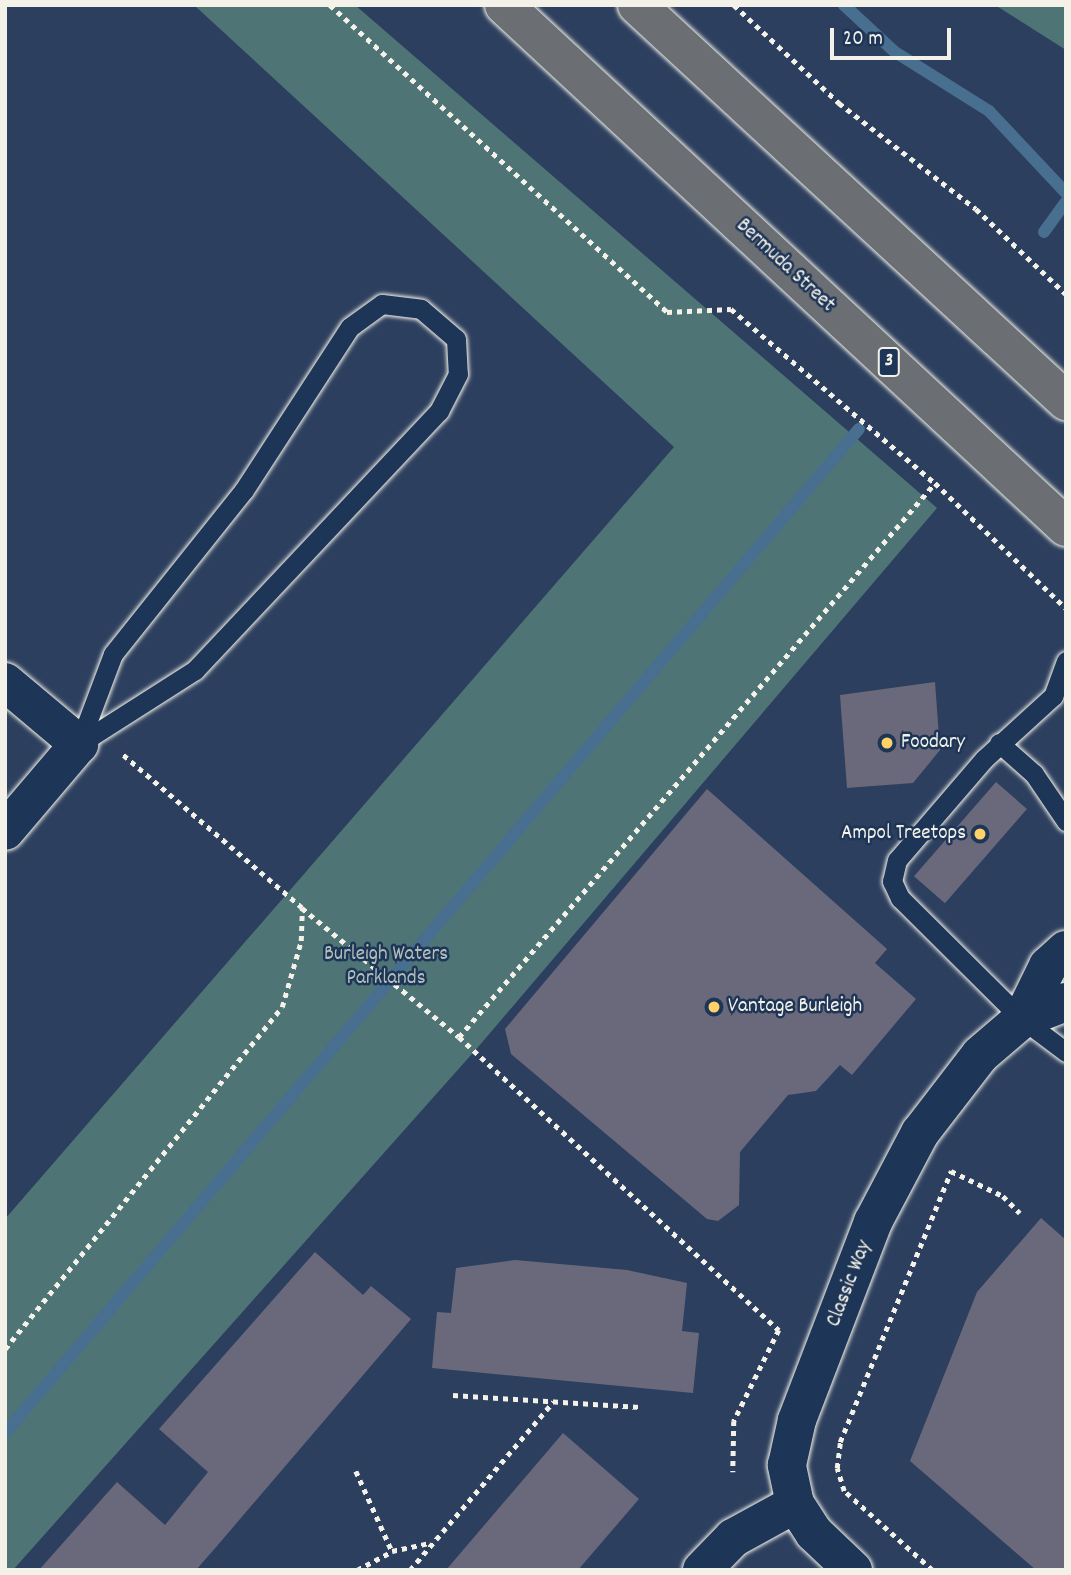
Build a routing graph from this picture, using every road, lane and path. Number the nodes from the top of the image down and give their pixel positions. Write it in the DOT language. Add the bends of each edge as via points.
graph roads {
  1 [pos="330,5"];
  2 [pos="504,5"];
  3 [pos="637,5"];
  4 [pos="734,5"];
  5 [pos="1066,294"];
  6 [pos="1066,401"];
  7 [pos="935,483"];
  8 [pos="1066,527"];
  9 [pos="1066,608"];
  10 [pos="1066,660"];
  11 [pos="5,682"];
  12 [pos="999,743"];
  13 [pos="79,744"];
  14 [pos="1066,821"];
  15 [pos="5,831"];
  16 [pos="302,908"];
  17 [pos="1066,950"];
  18 [pos="1066,1002"];
  19 [pos="1022,1019"];
  20 [pos="459,1037"];
  21 [pos="1066,1052"];
  22 [pos="1020,1213"];
  23 [pos="5,1349"];
  24 [pos="453,1395"];
  25 [pos="553,1402"];
  26 [pos="640,1407"];
  27 [pos="356,1471"];
  28 [pos="733,1472"];
  29 [pos="795,1504"];
  30 [pos="433,1543"];
  31 [pos="392,1551"];
  32 [pos="356,1570"];
  33 [pos="410,1570"];
  34 [pos="702,1570"];
  35 [pos="853,1570"];
  36 [pos="932,1570"];
  1 -- 7 [label="path" via="667,312 732,309"];
  2 -- 8 [label="main road, Bermuda Street / 3"];
  3 -- 6 [label="main road"];
  4 -- 5 [label="path" via="839,103 976,209"];
  7 -- 9 [label="path"];
  7 -- 20 [label="path"];
  10 -- 12 [label="lane" via="1053,696"];
  11 -- 13 [label="street"];
  12 -- 14 [label="lane" via="1034,774"];
  12 -- 19 [label="lane" via="897,860 892,881 900,898"];
  13 -- 13 [label="lane" via="113,654 244,490 350,327 382,304 421,309 456,339 457,374 439,411 195,670"];
  13 -- 15 [label="street"];
  13 -- 16 [label="path" via="126,755"];
  16 -- 20 [label="path"];
  16 -- 23 [label="path" via="302,941 282,1007"];
  17 -- 19 [label="street, Classic Way" via="1048,966"];
  18 -- 19 [label="street, Classic Way"];
  19 -- 21 [label="lane"];
  19 -- 29 [label="street, Classic Way" via="980,1055 936,1110 873,1222 790,1441 787,1465"];
  20 -- 28 [label="path" via="779,1330 734,1421"];
  22 -- 36 [label="path" via="1003,1196 951,1171 840,1442 837,1468 844,1491"];
  24 -- 25 [label="path"];
  25 -- 26 [label="path"];
  25 -- 30 [label="path"];
  27 -- 31 [label="path"];
  29 -- 34 [label="street" via="733,1538"];
  29 -- 35 [label="street, Classic Way" via="814,1533"];
  30 -- 31 [label="path"];
  30 -- 33 [label="path"];
  31 -- 32 [label="path"];
}
